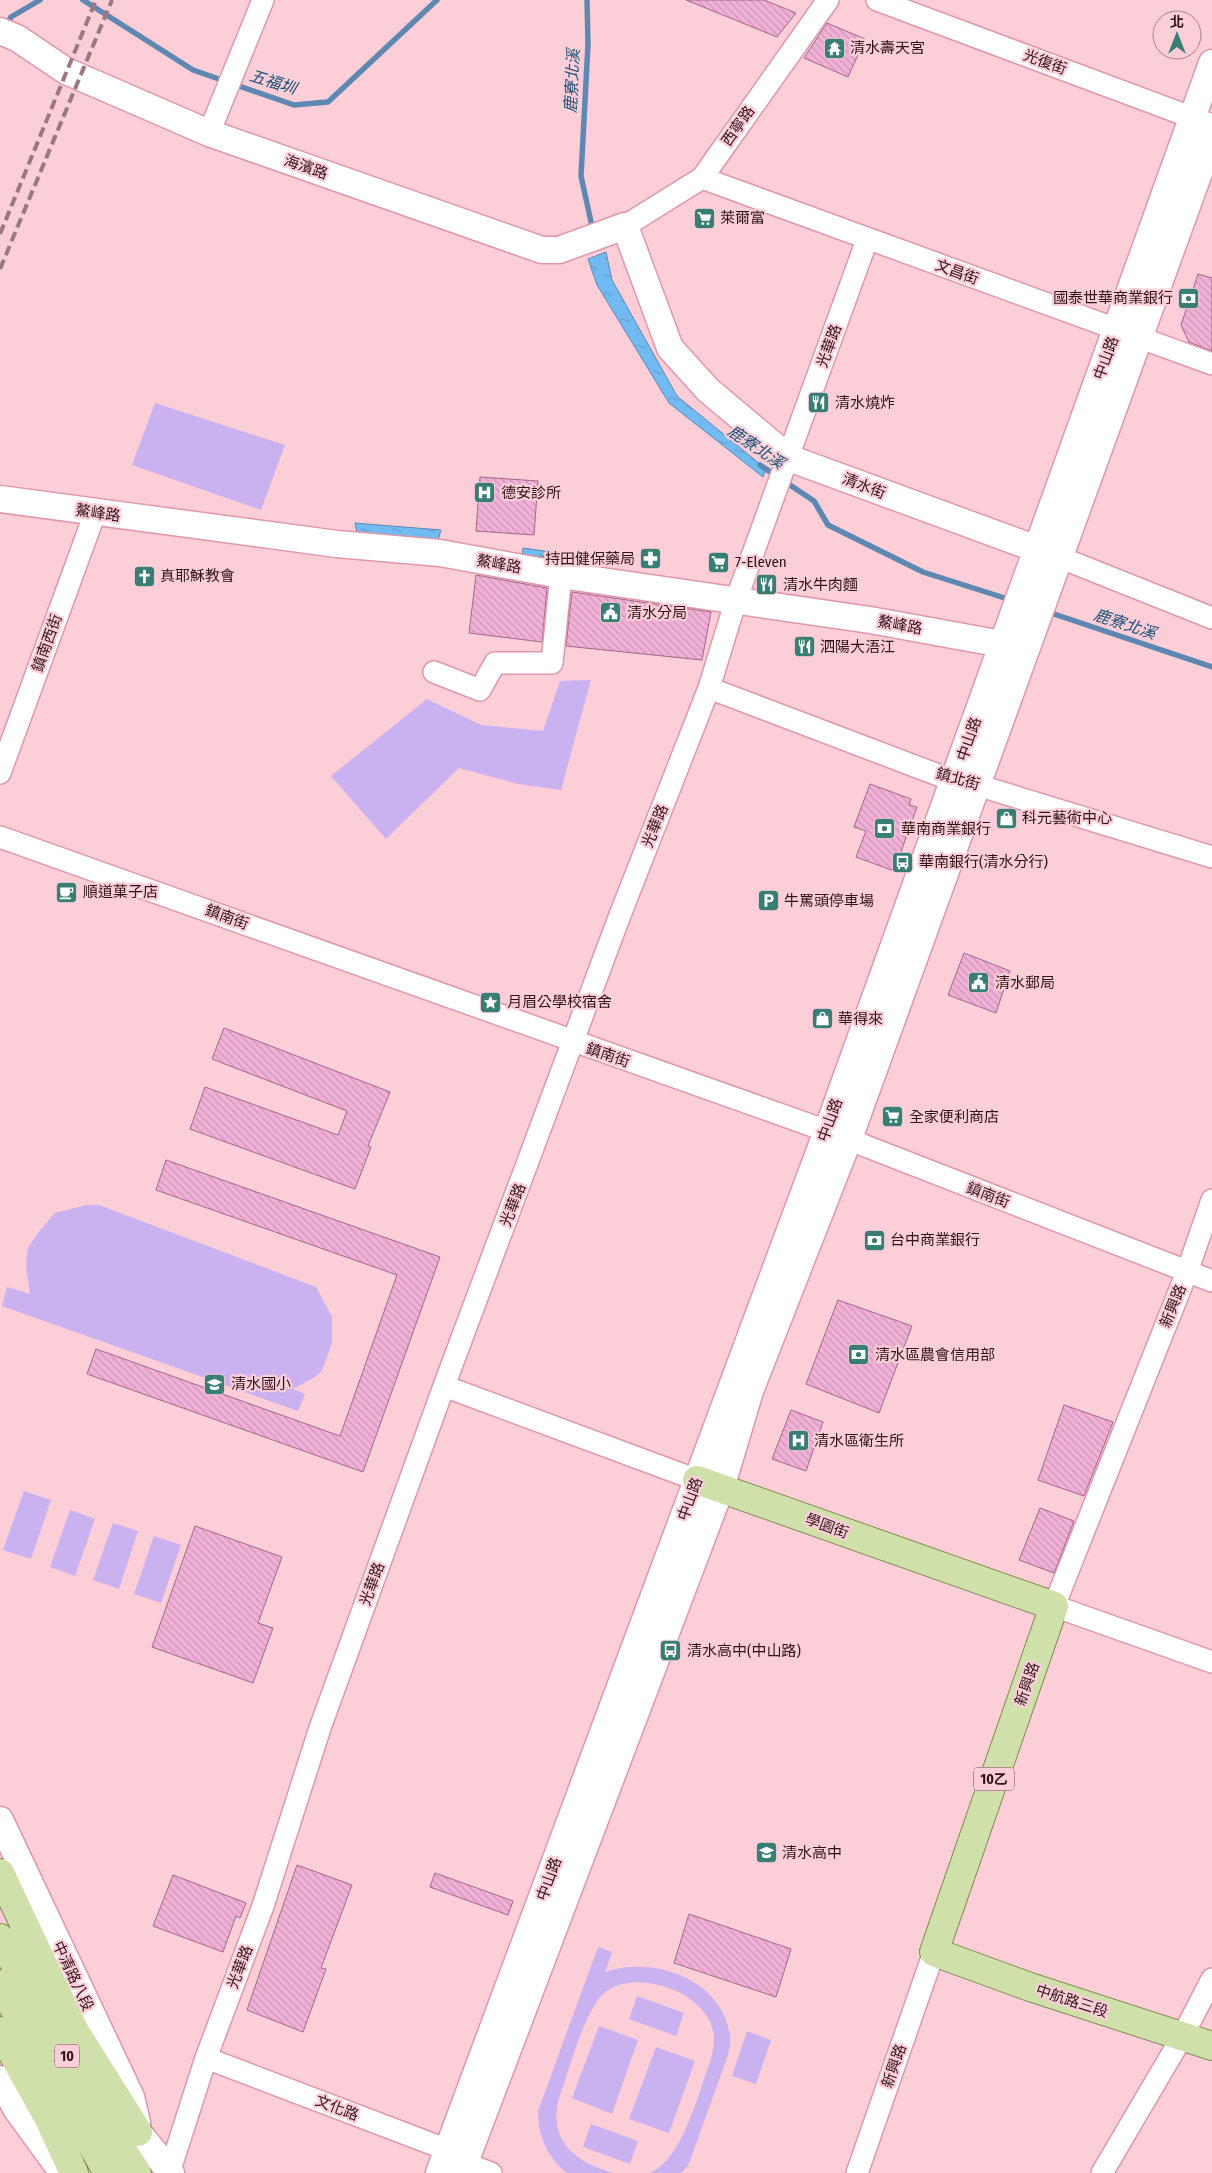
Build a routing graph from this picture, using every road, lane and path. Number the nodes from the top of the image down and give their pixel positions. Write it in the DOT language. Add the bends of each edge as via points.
graph roads {
  1 [pos="263,0"];
  2 [pos="828,0"];
  3 [pos="877,0"];
  4 [pos="0,31"];
  5 [pos="1212,63"];
  6 [pos="1202,121"];
  7 [pos="210,133"];
  8 [pos="1212,136"];
  9 [pos="702,178"];
  10 [pos="625,226"];
  11 [pos="866,240"];
  12 [pos="1128,333"];
  13 [pos="1212,364"];
  14 [pos="788,458"];
  15 [pos="0,499"];
  16 [pos="94,513"];
  17 [pos="1047,554"];
  18 [pos="561,575"];
  19 [pos="736,600"];
  20 [pos="1212,618"];
  21 [pos="1014,648"];
  22 [pos="434,672"];
  23 [pos="709,688"];
  24 [pos="0,773"];
  25 [pos="966,782"];
  26 [pos="0,838"];
  27 [pos="1212,857"];
  28 [pos="574,1043"];
  29 [pos="837,1136"];
  30 [pos="1212,1200"];
  31 [pos="1187,1272"];
  32 [pos="1212,1281"];
  33 [pos="444,1386"];
  34 [pos="709,1484"];
  35 [pos="1054,1606"];
  36 [pos="1212,1662"];
  37 [pos="0,1820"];
  38 [pos="0,1873"];
  39 [pos="0,1938"];
  40 [pos="934,1952"];
  41 [pos="1212,1979"];
  42 [pos="0,1984"];
  43 [pos="0,2031"];
  44 [pos="1182,2037"];
  45 [pos="1212,2046"];
  46 [pos="206,2058"];
  47 [pos="0,2079"];
  48 [pos="139,2133"];
  49 [pos="453,2165"];
  50 [pos="170,2172"];
  51 [pos="63,2173"];
  52 [pos="74,2173"];
  53 [pos="108,2173"];
  54 [pos="137,2173"];
  55 [pos="491,2173"];
  56 [pos="857,2173"];
  57 [pos="1102,2173"];
  1 -- 7 [label="street"];
  2 -- 9 [label="street, 西寧路"];
  3 -- 6 [label="street, 光復街"];
  4 -- 7 [label="street, 海濱路" via="17,38 66,71"];
  5 -- 6 [label="street, 中山路"];
  6 -- 12 [label="street, 中山路"];
  7 -- 10 [label="street, 海濱路" via="542,250 559,250"];
  8 -- 12 [label="street, 中山路"];
  9 -- 10 [label="street, 西寧路"];
  9 -- 11 [label="street, 文昌街"];
  10 -- 14 [label="street, 清水街" via="670,348 708,390"];
  11 -- 12 [label="street, 文昌街"];
  11 -- 14 [label="street, 光華路"];
  12 -- 13 [label="street, 文昌街"];
  12 -- 17 [label="street, 中山路"];
  14 -- 17 [label="street, 清水街"];
  14 -- 19 [label="street, 光華路"];
  15 -- 16 [label="street, 鰲峰路"];
  16 -- 18 [label="street, 鰲峰路" via="337,544 440,553"];
  16 -- 24 [label="street, 鎮南西街"];
  17 -- 20 [label="street, 清水街"];
  17 -- 21 [label="street, 中山路"];
  18 -- 19 [label="street, 鰲峰路"];
  18 -- 22 [label="street" via="552,663 495,662 480,690"];
  19 -- 21 [label="street, 鰲峰路" via="870,620"];
  19 -- 23 [label="street, 光華路"];
  21 -- 25 [label="street, 中山路"];
  23 -- 25 [label="street, 鎮北街"];
  23 -- 28 [label="street, 光華路" via="626,899"];
  25 -- 27 [label="street, 鎮北街"];
  25 -- 29 [label="street, 中山路"];
  26 -- 28 [label="street, 鎮南街"];
  28 -- 29 [label="street, 鎮南街"];
  28 -- 33 [label="street, 光華路"];
  29 -- 31 [label="street, 鎮南街"];
  29 -- 34 [label="street, 中山路" via="750,1391"];
  30 -- 31 [label="street, 新興路"];
  31 -- 32 [label="street, 鎮南街"];
  31 -- 35 [label="street, 新興路"];
  33 -- 34 [label="street, 學園街"];
  33 -- 46 [label="street, 光華路" via="320,1728 263,1906"];
  34 -- 35 [label="main road, 學園街"];
  34 -- 49 [label="street, 中山路"];
  35 -- 36 [label="street, 學園街"];
  35 -- 40 [label="main road, 新興路 / 10乙"];
  37 -- 48 [label="street, 中清路八段" via="131,2097"];
  38 -- 48 [label="main road" via="74,2030"];
  39 -- 54 [label="main road, 10" via="111,2134"];
  40 -- 44 [label="main road, 中航路三段"];
  40 -- 56 [label="street, 新興路"];
  41 -- 44 [label="street"];
  42 -- 53 [label="main road, 10"];
  43 -- 52 [label="main road" via="49,2119"];
  44 -- 45 [label="main road, 中航路三段"];
  44 -- 57 [label="street"];
  46 -- 49 [label="street, 文化路"];
  46 -- 50 [label="street, 光華路"];
  47 -- 51 [label="street" via="17,2110"];
  48 -- 50 [label="street, 中清路八段"];
  49 -- 55 [label="street, 文化路"];
}
